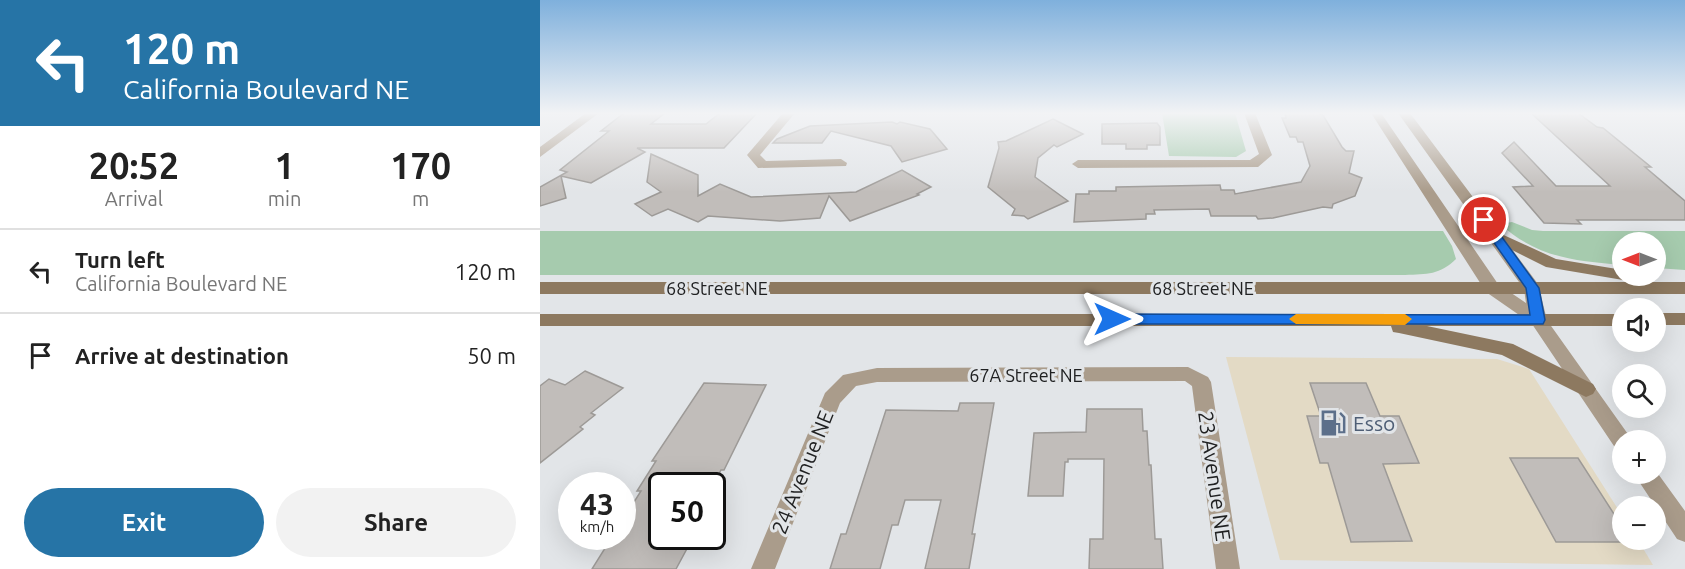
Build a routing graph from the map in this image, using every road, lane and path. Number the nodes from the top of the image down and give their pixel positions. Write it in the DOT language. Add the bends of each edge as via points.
graph roads {
  1 [pos="558,140"];
  2 [pos="766,140"];
  3 [pos="1260,140"];
  4 [pos="1394,140"];
  5 [pos="1424,140"];
  6 [pos="540,153"];
  7 [pos="841,163"];
  8 [pos="1078,164"];
  9 [pos="1497,237"];
  10 [pos="1612,273"];
  11 [pos="1666,280"];
  12 [pos="1685,283"];
  13 [pos="540,288"];
  14 [pos="1492,288"];
  15 [pos="1533,288"];
  16 [pos="1685,288"];
  17 [pos="1357,319"];
  18 [pos="1666,319"];
  19 [pos="1685,319"];
  20 [pos="540,320"];
  21 [pos="1538,320"];
  22 [pos="1612,320"];
  23 [pos="850,380"];
  24 [pos="1201,382"];
  25 [pos="1586,389"];
  26 [pos="1614,430"];
  27 [pos="1652,484"];
  28 [pos="1685,531"];
  29 [pos="763,569"];
  30 [pos="1228,569"];
  1 -- 6 [label="street"];
  2 -- 7 [label="street" via="753,155 763,165"];
  3 -- 8 [label="street" via="1266,155 1253,164"];
  4 -- 14 [label="street"];
  5 -- 9 [label="street"];
  9 -- 10 [label="main road" via="1552,263"];
  9 -- 15 [label="street"];
  11 -- 12 [label="main road"];
  13 -- 14 [label="main road, 68 Street NE"];
  14 -- 15 [label="main road, 68 Street NE"];
  14 -- 21 [label="street"];
  15 -- 16 [label="main road, 68 Street NE"];
  15 -- 21 [label="street"];
  17 -- 20 [label="main road, 68 Street NE"];
  17 -- 21 [label="main road, 68 Street NE"];
  17 -- 25 [label="main road" via="1506,349"];
  18 -- 19 [label="main road"];
  21 -- 22 [label="main road, 68 Street NE"];
  21 -- 25 [label="street"];
  23 -- 24 [label="street, 67A Street NE" via="877,375 1188,374"];
  23 -- 29 [label="street, 24 Avenue NE" via="832,399"];
  24 -- 30 [label="street, 23 Avenue NE"];
  25 -- 26 [label="street"];
  27 -- 28 [label="street"];
}
